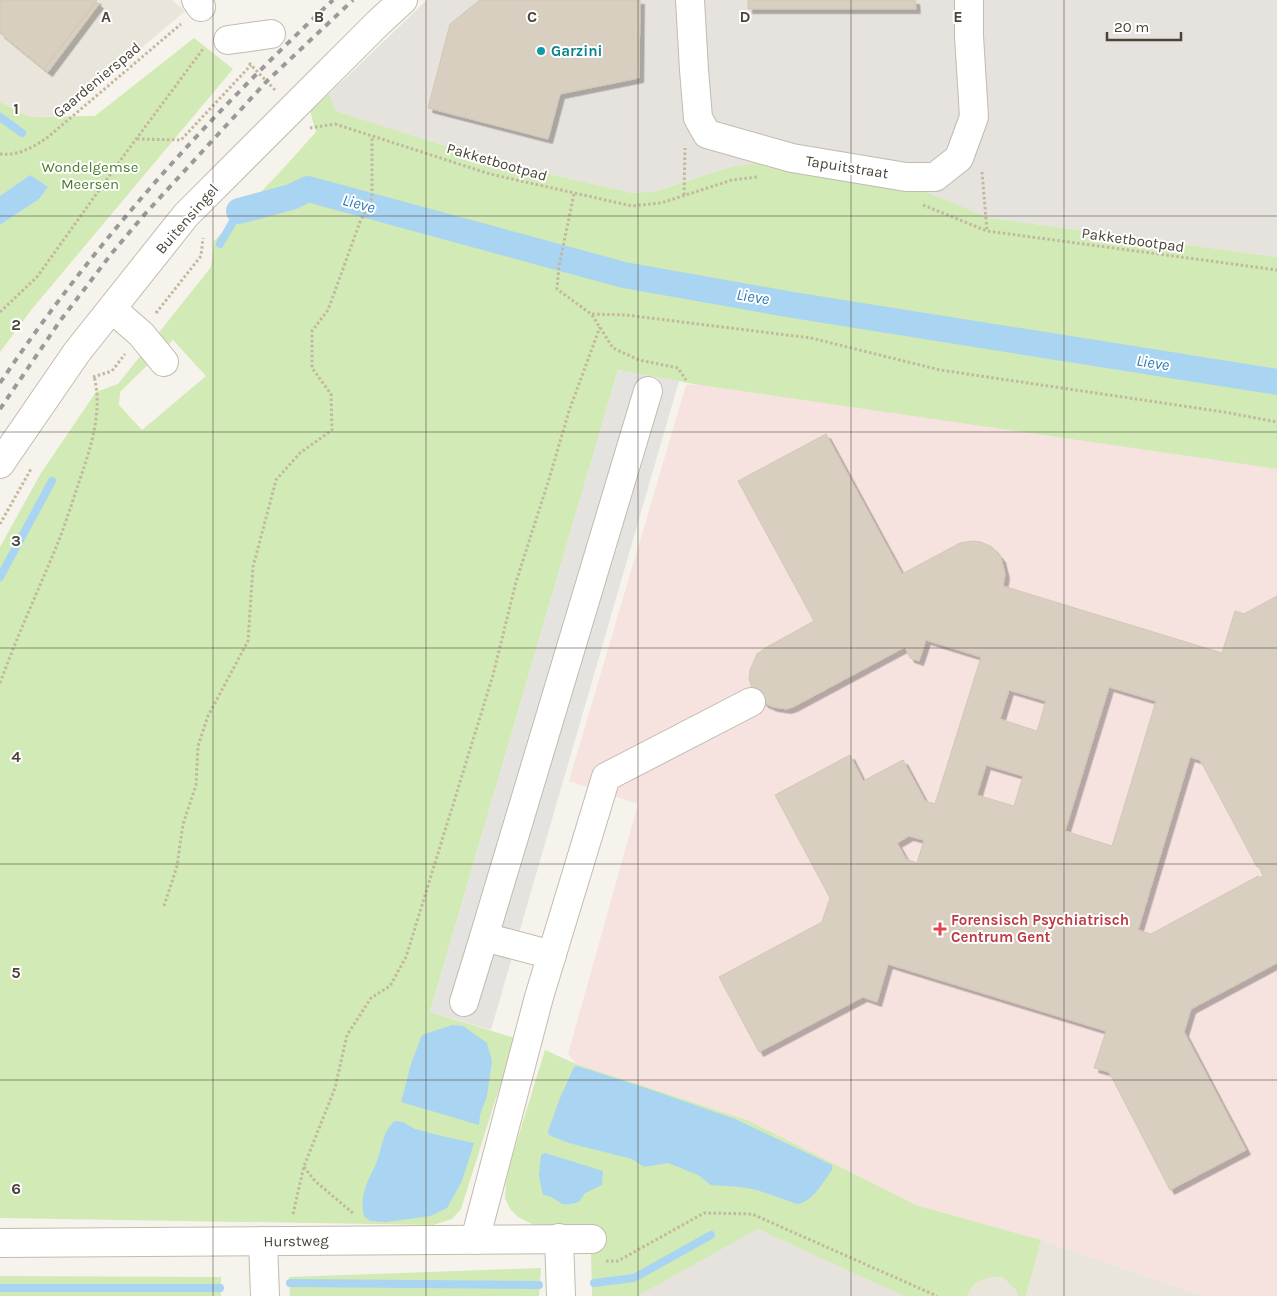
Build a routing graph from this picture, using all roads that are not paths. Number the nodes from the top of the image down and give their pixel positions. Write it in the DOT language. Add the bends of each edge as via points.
graph roads {
  1 [pos="403,0"];
  2 [pos="690,0"];
  3 [pos="969,0"];
  4 [pos="271,34"];
  5 [pos="217,43"];
  6 [pos="112,309"];
  7 [pos="164,362"];
  8 [pos="648,391"];
  9 [pos="0,464"];
  10 [pos="751,702"];
  11 [pos="484,937"];
  12 [pos="552,955"];
  13 [pos="464,1002"];
  14 [pos="560,1238"];
  15 [pos="592,1239"];
  16 [pos="475,1240"];
  17 [pos="274,1241"];
  18 [pos="0,1243"];
  19 [pos="265,1296"];
  20 [pos="560,1296"];
  1 -- 6 [label="street, Buitensingel" via="186,215"];
  2 -- 3 [label="street, Tapuitstraat" via="698,118 708,134 792,158 906,177 935,177 959,158 974,117"];
  4 -- 5 [label="street"];
  6 -- 7 [label="street"];
  6 -- 9 [label="street, Buitensingel"];
  8 -- 11 [label="street"];
  10 -- 12 [label="street" via="606,778"];
  11 -- 12 [label="street"];
  11 -- 13 [label="street"];
  12 -- 16 [label="street"];
  14 -- 15 [label="street, Hurstweg"];
  14 -- 16 [label="street, Hurstweg"];
  14 -- 20 [label="street"];
  16 -- 17 [label="street, Hurstweg"];
  17 -- 18 [label="street, Hurstweg"];
  17 -- 19 [label="street"];
}
